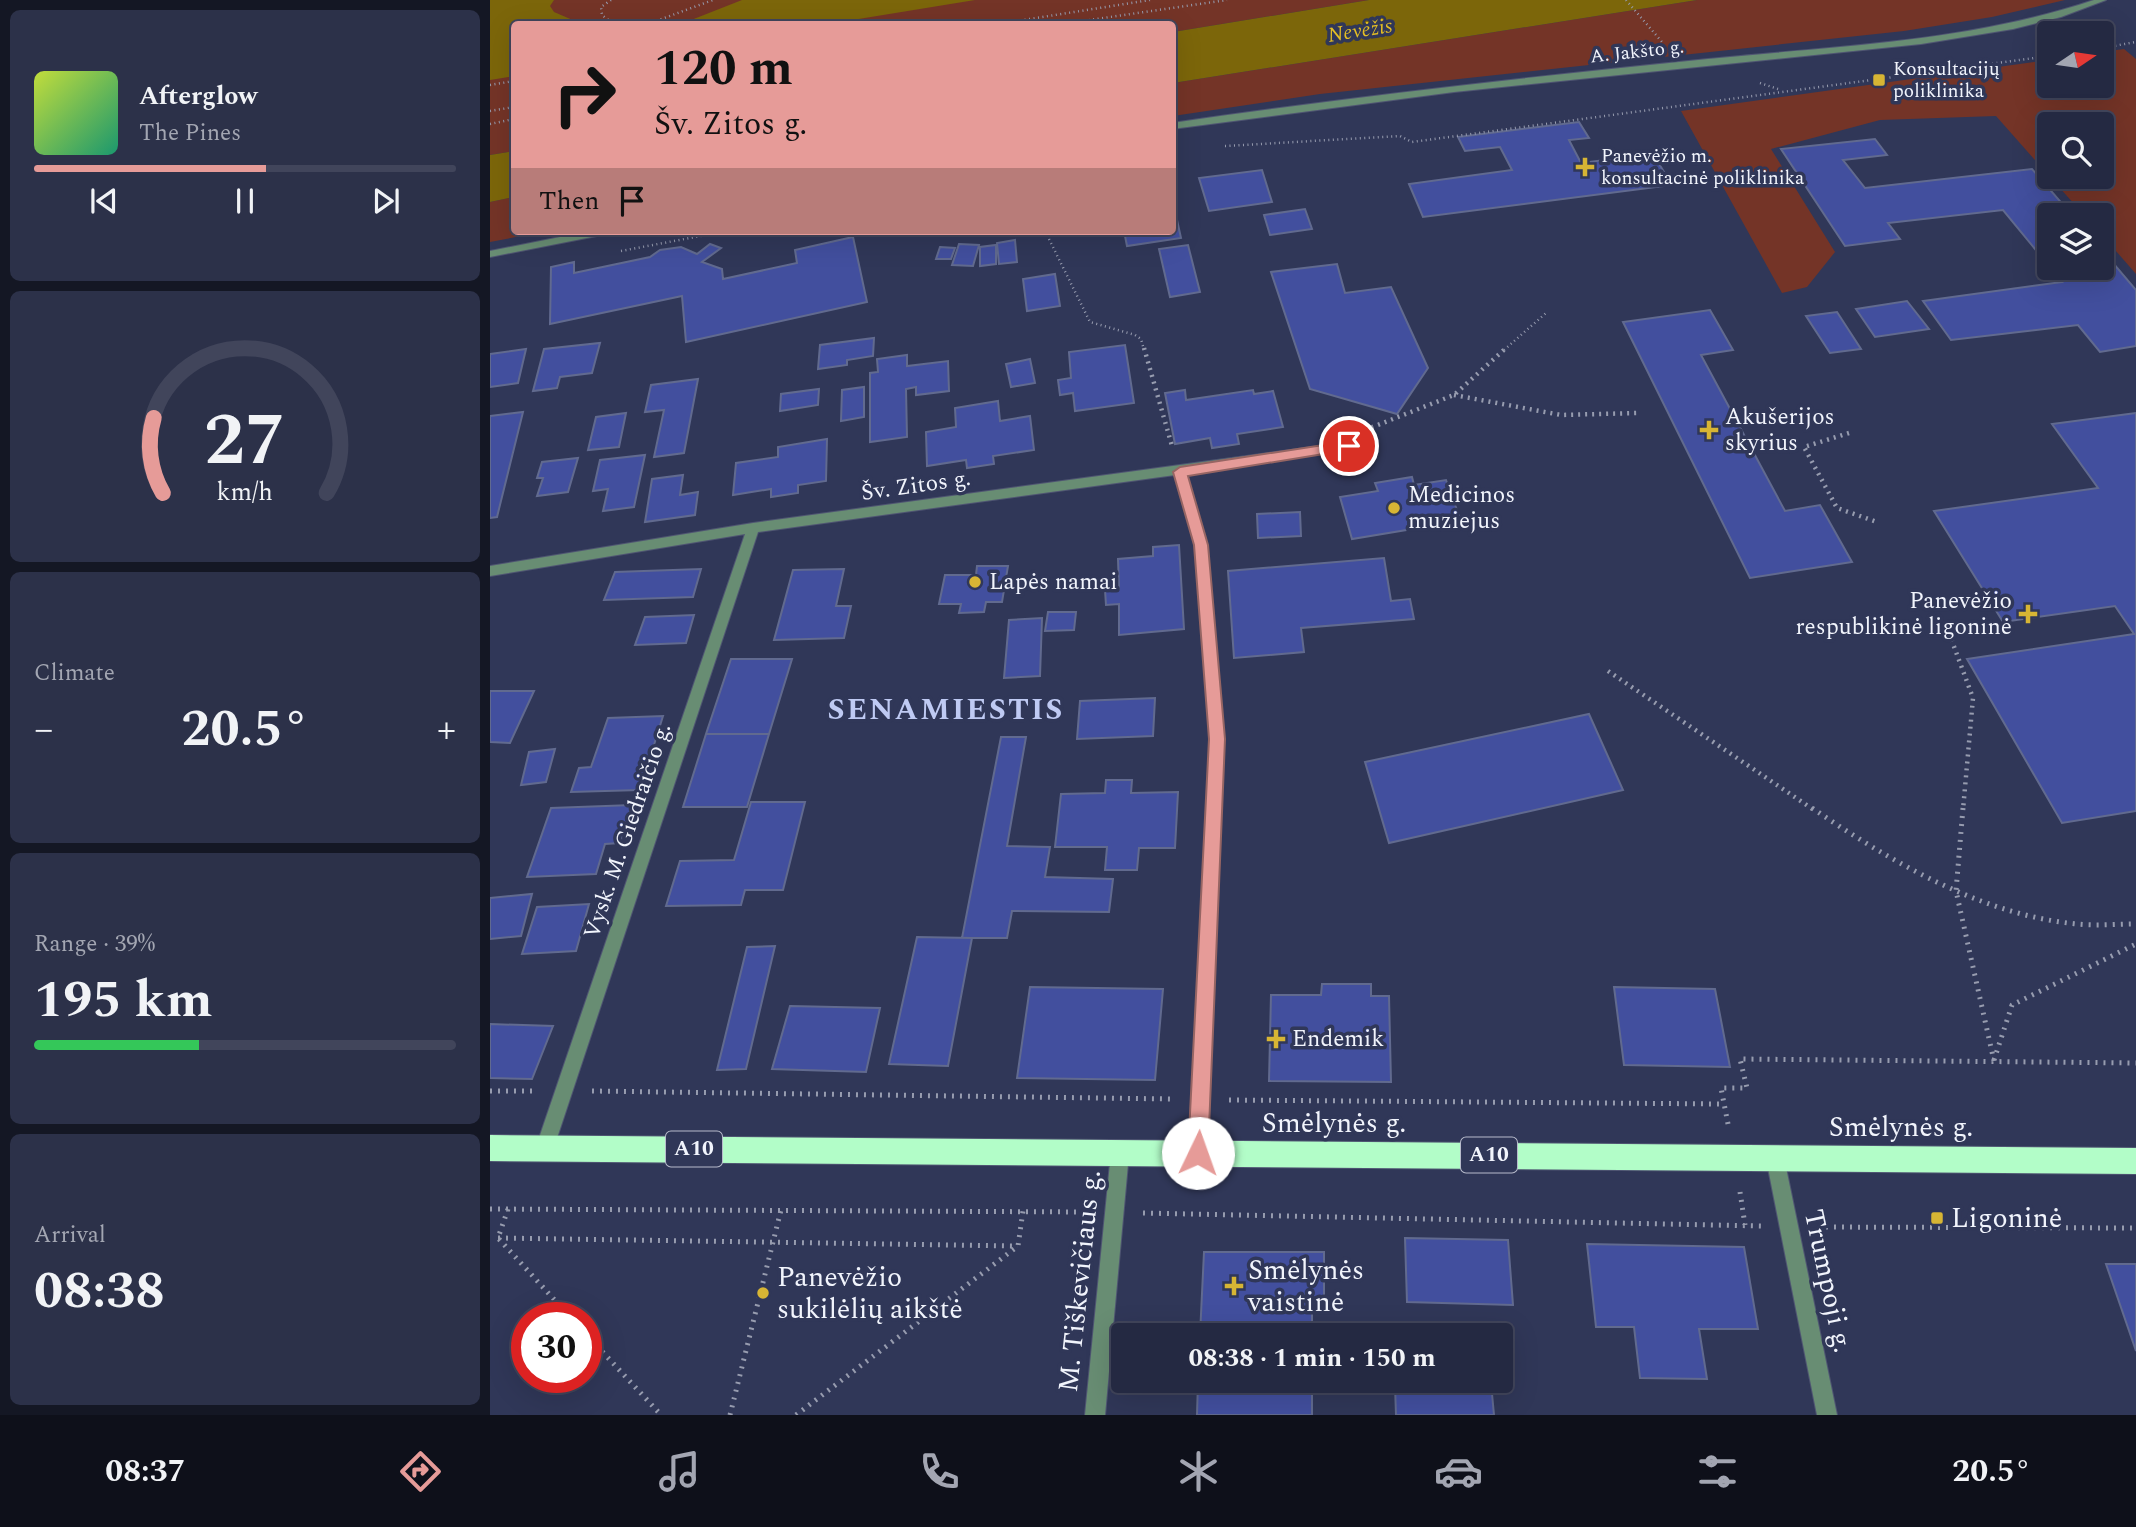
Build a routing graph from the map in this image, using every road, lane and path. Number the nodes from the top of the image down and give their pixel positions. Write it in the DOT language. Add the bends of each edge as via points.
graph roads {
  1 [pos="611,0"];
  2 [pos="713,0"];
  3 [pos="1150,0"];
  4 [pos="1227,0"];
  5 [pos="1626,0"];
  6 [pos="2102,0"];
  7 [pos="1140,1"];
  8 [pos="610,21"];
  9 [pos="656,21"];
  10 [pos="1017,21"];
  11 [pos="1083,21"];
  12 [pos="2136,42"];
  13 [pos="1664,44"];
  14 [pos="2114,46"];
  15 [pos="2037,58"];
  16 [pos="511,82"];
  17 [pos="490,85"];
  18 [pos="511,108"];
  19 [pos="490,111"];
  20 [pos="511,120"];
  21 [pos="490,124"];
  22 [pos="1176,125"];
  23 [pos="1222,146"];
  24 [pos="587,235"];
  25 [pos="1047,235"];
  26 [pos="490,254"];
  27 [pos="1546,313"];
  28 [pos="1454,395"];
  29 [pos="1638,413"];
  30 [pos="1849,433"];
  31 [pos="1349,446"];
  32 [pos="1180,472"];
  33 [pos="1877,522"];
  34 [pos="753,528"];
  35 [pos="490,570"];
  36 [pos="1949,633"];
  37 [pos="1608,671"];
  38 [pos="1956,891"];
  39 [pos="2136,924"];
  40 [pos="2136,944"];
  41 [pos="1994,1061"];
  42 [pos="2136,1063"];
  43 [pos="490,1091"];
  44 [pos="565,1091"];
  45 [pos="1201,1099"];
  46 [pos="1724,1104"];
  47 [pos="545,1147"];
  48 [pos="490,1149"];
  49 [pos="1120,1153"];
  50 [pos="1198,1153"];
  51 [pos="1734,1157"];
  52 [pos="1774,1158"];
  53 [pos="2136,1161"];
  54 [pos="490,1209"];
  55 [pos="508,1209"];
  56 [pos="781,1210"];
  57 [pos="1023,1211"];
  58 [pos="1115,1212"];
  59 [pos="1745,1225"];
  60 [pos="1788,1226"];
  61 [pos="2136,1228"];
  62 [pos="498,1238"];
  63 [pos="772,1243"];
  64 [pos="1018,1246"];
  65 [pos="556,1302"];
  66 [pos="602,1351"];
  67 [pos="661,1415"];
  68 [pos="730,1415"];
  69 [pos="796,1415"];
  70 [pos="1095,1415"];
  71 [pos="1827,1415"];
  1 -- 8 [label="path" via="601,7"];
  2 -- 9 [label="path"];
  3 -- 7 [label="path"];
  4 -- 11 [label="path"];
  5 -- 13 [label="path"];
  6 -- 22 [label="street, A. Jakšto g." via="2049,17 1925,41 1326,104"];
  7 -- 10 [label="path"];
  12 -- 14 [label="path"];
  15 -- 23 [label="path" via="1412,142 1400,136"];
  16 -- 17 [label="path"];
  18 -- 19 [label="path"];
  20 -- 21 [label="path"];
  24 -- 26 [label="street"];
  25 -- 32 [label="path" via="1090,322 1131,330 1141,339"];
  27 -- 28 [label="path"];
  28 -- 29 [label="path" via="1561,415"];
  28 -- 31 [label="path" via="1353,434"];
  30 -- 33 [label="path" via="1804,447 1837,508"];
  31 -- 32 [label="street, Šv. Zitos g."];
  32 -- 34 [label="street, Šv. Zitos g."];
  32 -- 45 [label="street" via="1201,545 1217,739"];
  34 -- 35 [label="street, Šv. Zitos g."];
  34 -- 44 [label="street, Vysk. M. Giedraičio g."];
  36 -- 38 [label="path" via="1973,698"];
  37 -- 38 [label="path" via="1860,841"];
  38 -- 39 [label="path" via="2008,909 2076,924"];
  38 -- 41 [label="path"];
  40 -- 41 [label="path" via="2012,1005"];
  41 -- 42 [label="path"];
  41 -- 46 [label="path" via="1740,1059 1748,1088 1721,1088"];
  43 -- 44 [label="path"];
  44 -- 45 [label="path"];
  44 -- 47 [label="street, Vysk. M. Giedraičio g."];
  45 -- 46 [label="path"];
  45 -- 50 [label="street"];
  46 -- 51 [label="path"];
  47 -- 48 [label="highway, Smėlynės g. / A10"];
  47 -- 49 [label="highway, Smėlynės g. / A10"];
  49 -- 50 [label="highway, Smėlynės g. / A10"];
  49 -- 58 [label="street, M. Tiškevičiaus g."];
  50 -- 51 [label="highway, Smėlynės g. / A10"];
  51 -- 52 [label="highway, Smėlynės g. / A10"];
  51 -- 59 [label="path"];
  52 -- 53 [label="highway, Smėlynės g. / A10"];
  52 -- 60 [label="street, Trumpoji g."];
  54 -- 55 [label="path"];
  55 -- 56 [label="path"];
  55 -- 62 [label="path"];
  56 -- 57 [label="path"];
  56 -- 63 [label="path"];
  57 -- 58 [label="path"];
  57 -- 64 [label="path"];
  58 -- 59 [label="path"];
  58 -- 70 [label="street, M. Tiškevičiaus g."];
  59 -- 60 [label="path"];
  60 -- 61 [label="path"];
  60 -- 71 [label="street, Trumpoji g."];
  62 -- 63 [label="path"];
  62 -- 65 [label="path"];
  63 -- 64 [label="path"];
  63 -- 68 [label="path"];
  64 -- 69 [label="path"];
  66 -- 67 [label="path"];
}
